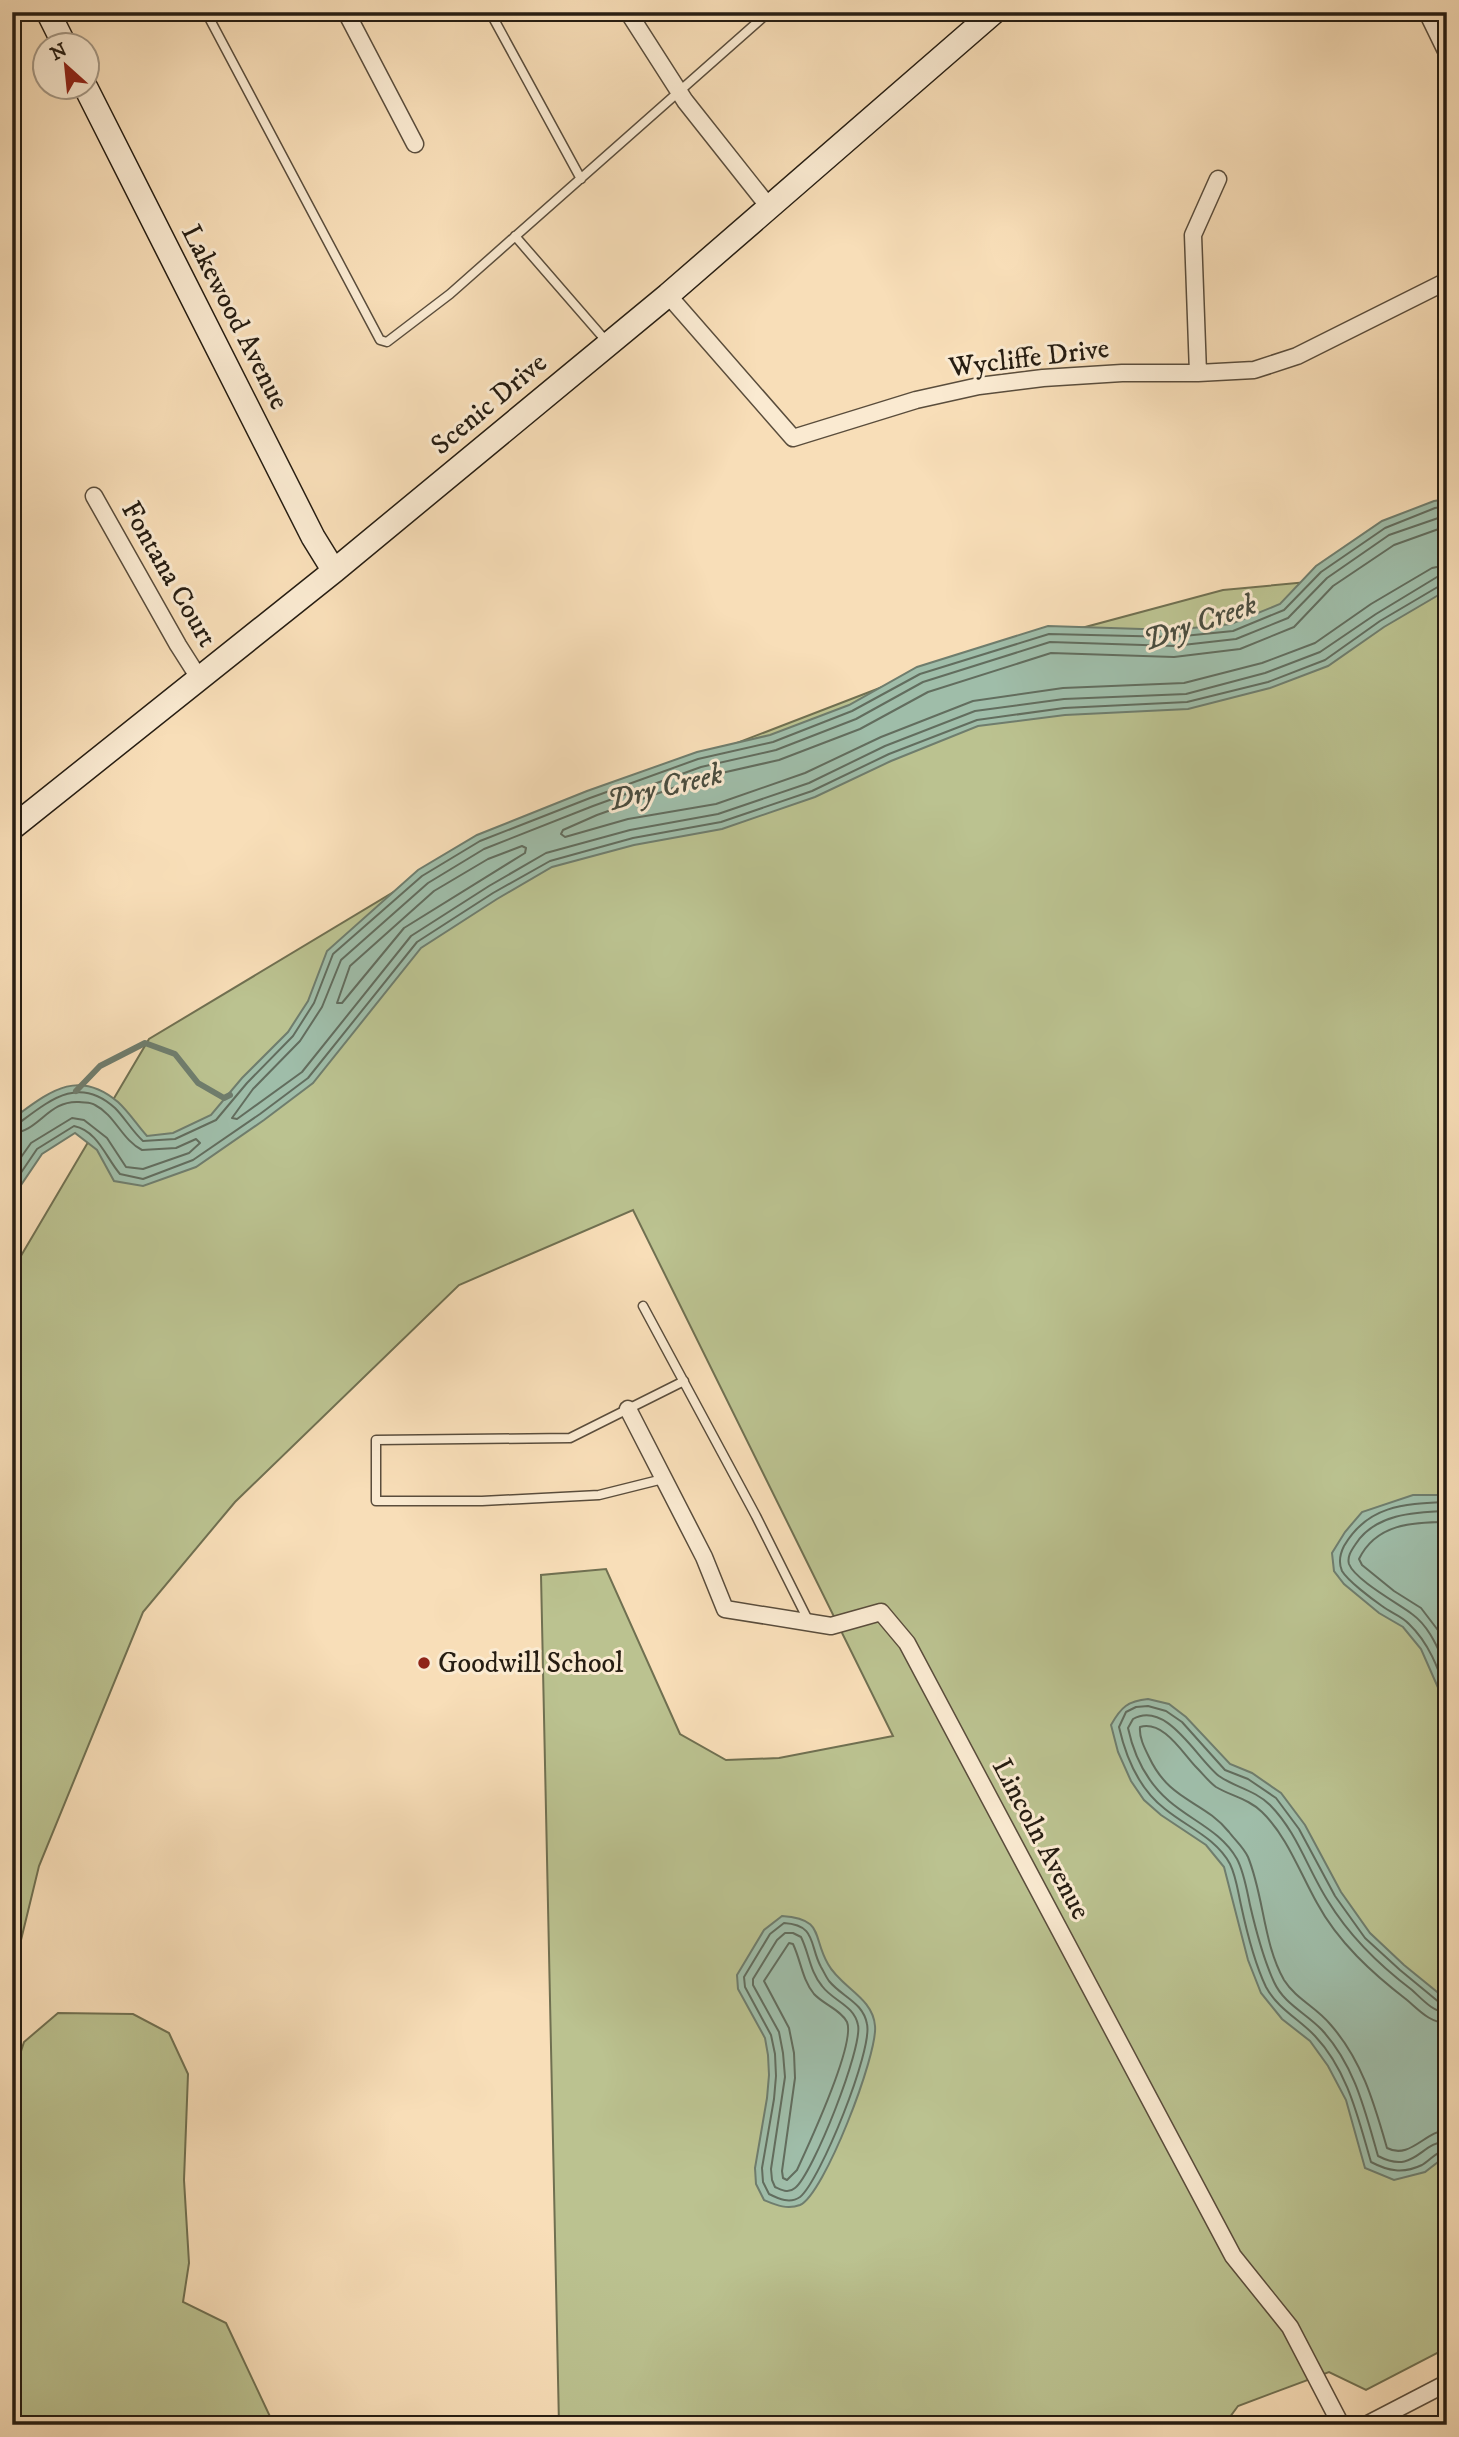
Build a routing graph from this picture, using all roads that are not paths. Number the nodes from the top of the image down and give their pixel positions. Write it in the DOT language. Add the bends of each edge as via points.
graph roads {
  1 [pos="48,12"];
  2 [pos="206,12"];
  3 [pos="346,12"];
  4 [pos="490,12"];
  5 [pos="628,12"];
  6 [pos="769,12"];
  7 [pos="993,12"];
  8 [pos="1427,12"];
  9 [pos="58,32"];
  10 [pos="1447,52"];
  11 [pos="678,92"];
  12 [pos="93,102"];
  13 [pos="415,144"];
  14 [pos="581,179"];
  15 [pos="1218,179"];
  16 [pos="769,207"];
  17 [pos="515,236"];
  18 [pos="1447,281"];
  19 [pos="668,295"];
  20 [pos="608,344"];
  21 [pos="1198,373"];
  22 [pos="94,496"];
  23 [pos="334,571"];
  24 [pos="199,678"];
  25 [pos="12,828"];
  26 [pos="643,1306"];
  27 [pos="684,1381"];
  28 [pos="628,1409"];
  29 [pos="663,1479"];
  30 [pos="809,1622"];
  31 [pos="1447,2383"];
  32 [pos="1341,2425"];
  33 [pos="1366,2425"];
  1 -- 9 [label="main road"];
  2 -- 17 [label="lane" via="380,340 397,337"];
  3 -- 13 [label="street"];
  4 -- 14 [label="lane"];
  5 -- 11 [label="street"];
  6 -- 11 [label="lane"];
  7 -- 16 [label="main road, Scenic Drive"];
  8 -- 10 [label="street"];
  11 -- 14 [label="lane"];
  11 -- 16 [label="street"];
  12 -- 23 [label="main road, Lakewood Avenue"];
  14 -- 17 [label="lane"];
  15 -- 21 [label="street" via="1193,235"];
  16 -- 19 [label="main road, Scenic Drive"];
  17 -- 20 [label="lane"];
  18 -- 21 [label="street, Wycliffe Drive" via="1297,356 1254,370"];
  19 -- 20 [label="main road, Scenic Drive"];
  19 -- 21 [label="street, Wycliffe Drive" via="793,438 979,386 1122,373"];
  20 -- 23 [label="main road, Scenic Drive"];
  22 -- 24 [label="street, Fontana Court"];
  23 -- 24 [label="main road, Scenic Drive"];
  24 -- 25 [label="main road, Scenic Drive"];
  26 -- 27 [label="lane"];
  27 -- 28 [label="lane"];
  27 -- 30 [label="lane"];
  28 -- 29 [label="street, Lincoln Avenue"];
  28 -- 29 [label="lane" via="570,1438 376,1440 376,1501 599,1495"];
  29 -- 30 [label="street, Lincoln Avenue" via="725,1609"];
  30 -- 32 [label="street, Lincoln Avenue" via="831,1626 881,1612 907,1643 1233,2256 1290,2327"];
  31 -- 33 [label="street"];
}
